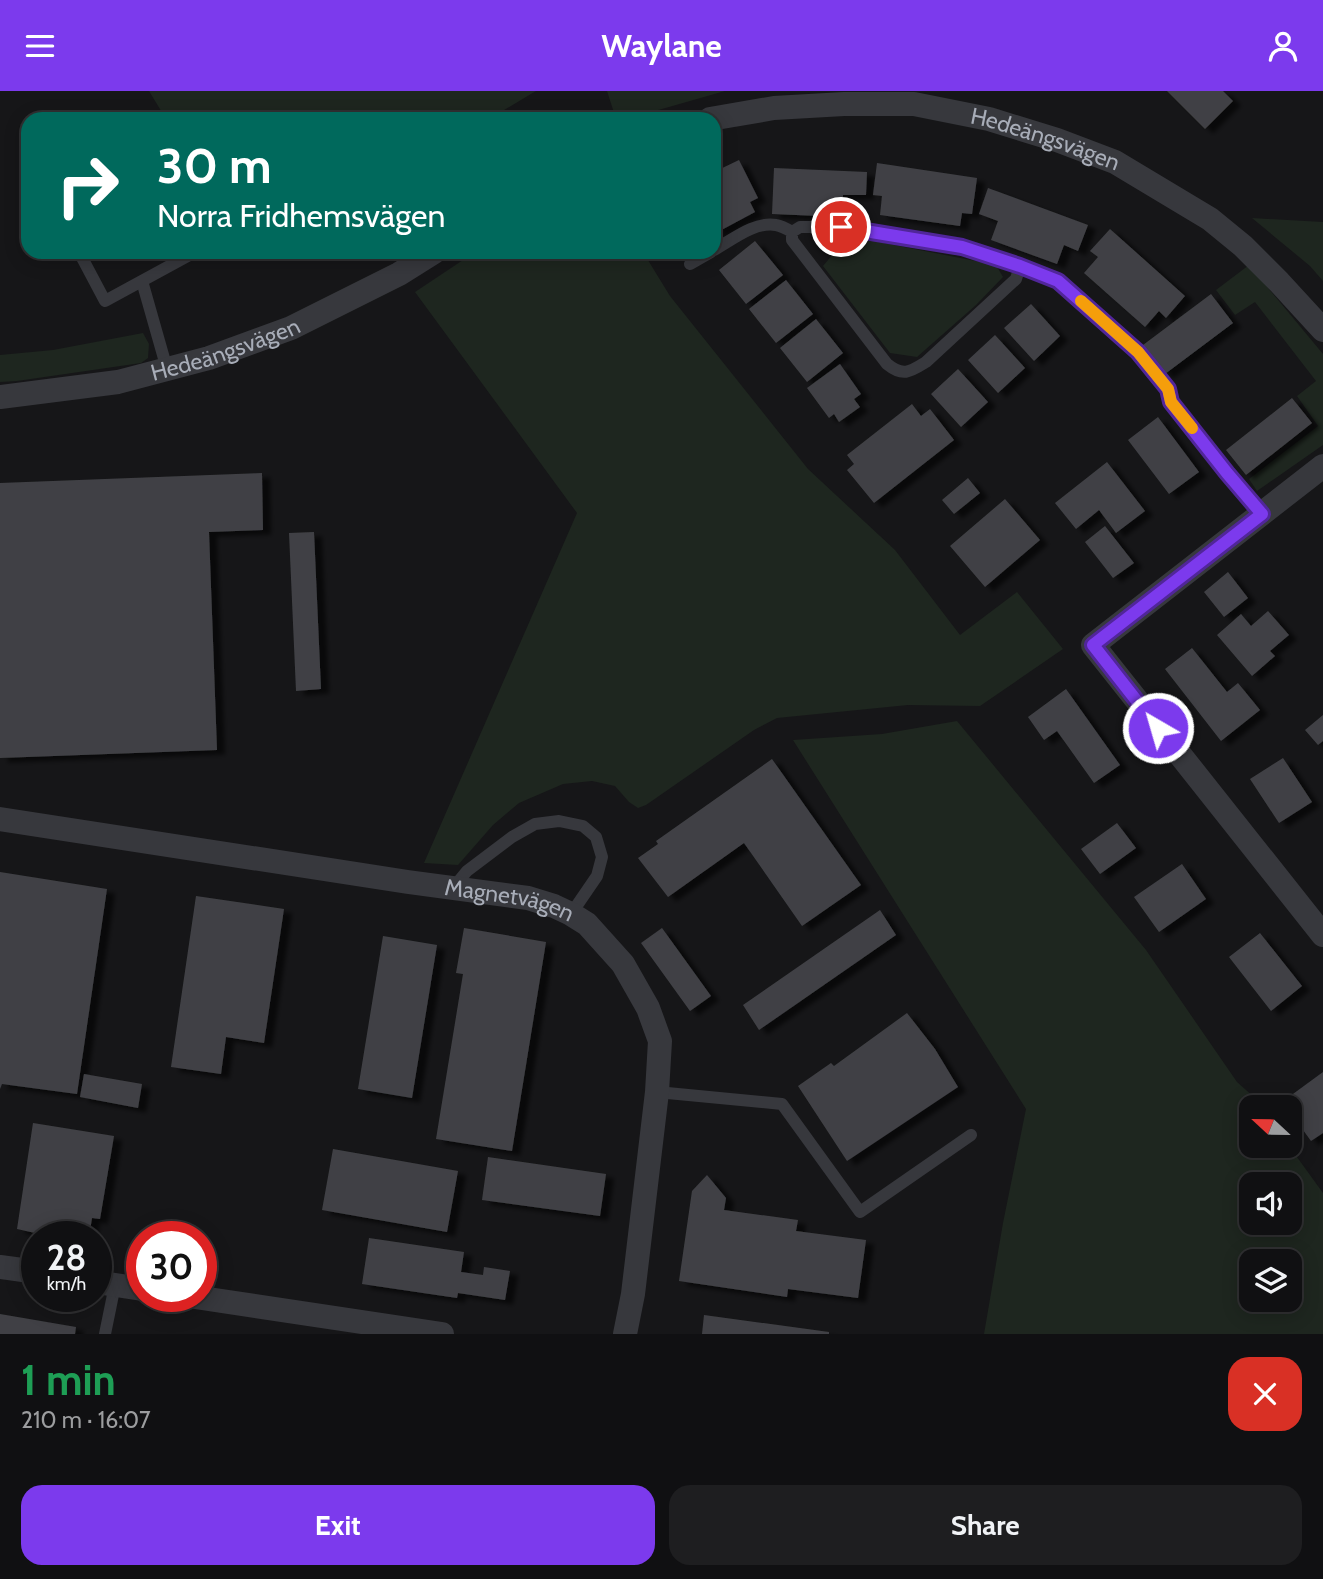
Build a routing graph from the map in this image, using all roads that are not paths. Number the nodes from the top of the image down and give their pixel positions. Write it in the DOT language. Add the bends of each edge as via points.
graph roads {
  1 [pos="913,98"];
  2 [pos="721,117"];
  3 [pos="792,232"];
  4 [pos="721,246"];
  5 [pos="83,259"];
  6 [pos="182,259"];
  7 [pos="423,259"];
  8 [pos="699,259"];
  9 [pos="690,264"];
  10 [pos="1020,266"];
  11 [pos="142,281"];
  12 [pos="1323,330"];
  13 [pos="167,369"];
  14 [pos="0,397"];
  15 [pos="1323,466"];
  16 [pos="1262,514"];
  17 [pos="0,819"];
  18 [pos="453,888"];
  19 [pos="571,914"];
  20 [pos="1323,935"];
  21 [pos="657,1092"];
  22 [pos="971,1135"];
  23 [pos="0,1267"];
  24 [pos="21,1270"];
  25 [pos="217,1300"];
  26 [pos="105,1312"];
  27 [pos="105,1334"];
  28 [pos="442,1334"];
  29 [pos="625,1334"];
  1 -- 2 [label="street, Hedeängsvägen"];
  1 -- 12 [label="street, Hedeängsvägen" via="1115,162 1210,219 1252,255"];
  3 -- 4 [label="lane" via="767,224"];
  3 -- 10 [label="lane" via="800,227 841,227 891,234 962,247"];
  3 -- 10 [label="lane" via="792,240 887,364 903,372 914,370 936,352 1016,279"];
  5 -- 11 [label="lane" via="105,301"];
  6 -- 11 [label="lane"];
  7 -- 13 [label="street, Hedeängsvägen" via="291,328"];
  8 -- 9 [label="lane"];
  10 -- 16 [label="lane" via="1058,281 1138,352 1168,389 1171,402"];
  11 -- 13 [label="lane"];
  13 -- 14 [label="street, Hedeängsvägen" via="118,382"];
  15 -- 16 [label="street"];
  16 -- 20 [label="street" via="1093,645"];
  17 -- 18 [label="street, Magnetvägen"];
  18 -- 19 [label="street, Magnetvägen" via="528,898"];
  18 -- 19 [label="lane" via="467,871 535,824 559,821 583,826 596,837 601,857 597,876"];
  19 -- 21 [label="street, Magnetvägen" via="594,931 623,964 648,1008 660,1041"];
  21 -- 22 [label="lane" via="782,1104 860,1212"];
  21 -- 29 [label="street, Magnetvägen"];
  23 -- 24 [label="street"];
  25 -- 28 [label="street"];
  26 -- 27 [label="lane"];
}
